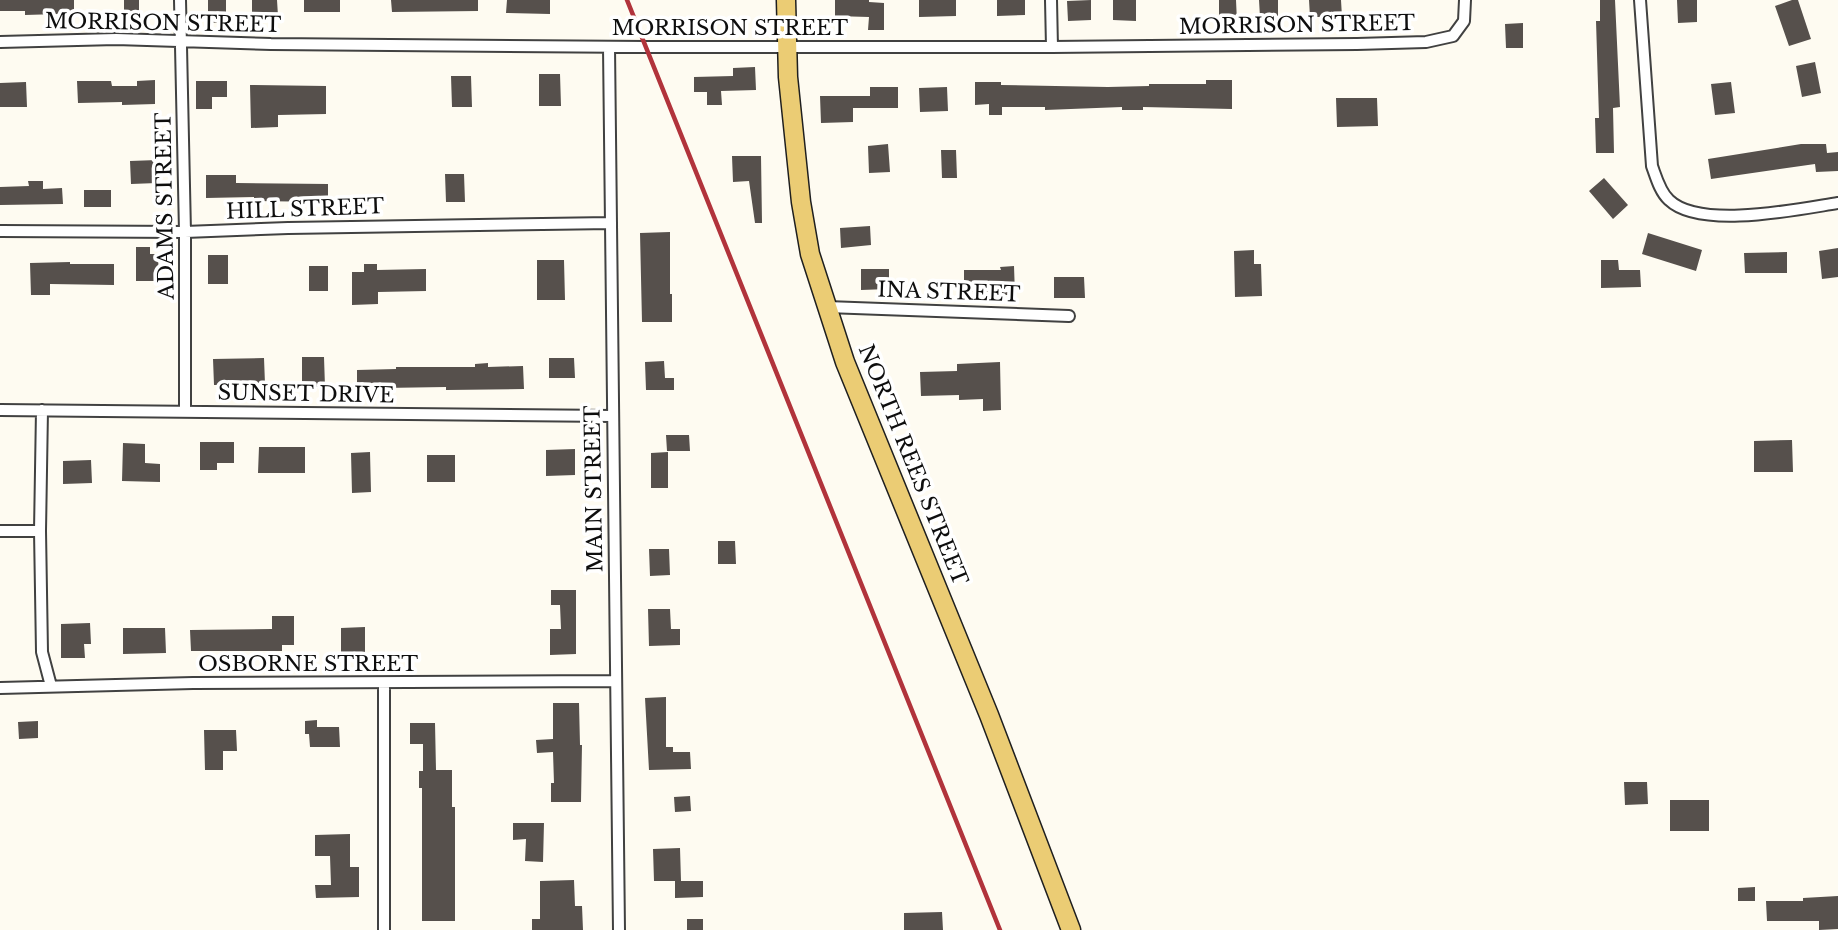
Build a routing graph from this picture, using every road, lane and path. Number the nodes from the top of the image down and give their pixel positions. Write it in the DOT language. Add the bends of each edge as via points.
graph roads {
  1 [pos="180,0"];
  2 [pos="786,0"];
  3 [pos="1051,0"];
  4 [pos="1465,0"];
  5 [pos="1640,0"];
  6 [pos="181,40"];
  7 [pos="0,42"];
  8 [pos="609,47"];
  9 [pos="787,47"];
  10 [pos="1052,47"];
  11 [pos="1838,203"];
  12 [pos="611,223"];
  13 [pos="0,231"];
  14 [pos="185,232"];
  15 [pos="827,307"];
  16 [pos="1069,316"];
  17 [pos="0,410"];
  18 [pos="42,410"];
  19 [pos="185,411"];
  20 [pos="612,416"];
  21 [pos="0,531"];
  22 [pos="40,531"];
  23 [pos="615,681"];
  24 [pos="384,683"];
  25 [pos="51,686"];
  26 [pos="0,688"];
  27 [pos="384,930"];
  28 [pos="619,930"];
  29 [pos="1071,930"];
  1 -- 6 [label="street, ADAMS STREET"];
  2 -- 9 [label="main road, NORTH REES STREET"];
  3 -- 10 [label="street"];
  4 -- 10 [label="street, MORRISON STREET" via="1464,21 1453,36 1426,42"];
  5 -- 11 [label="street" via="1649,148 1652,166 1670,201 1690,211 1757,216"];
  6 -- 7 [label="street, MORRISON STREET"];
  6 -- 8 [label="street, MORRISON STREET"];
  6 -- 14 [label="street, ADAMS STREET"];
  8 -- 9 [label="street, MORRISON STREET"];
  8 -- 12 [label="street, MAIN STREET"];
  9 -- 10 [label="street, MORRISON STREET"];
  9 -- 15 [label="main road, NORTH REES STREET" via="801,201 810,254"];
  12 -- 14 [label="street, HILL STREET"];
  12 -- 20 [label="street, MAIN STREET"];
  13 -- 14 [label="street, HILL STREET"];
  14 -- 19 [label="street, ADAMS STREET"];
  15 -- 16 [label="street, INA STREET"];
  15 -- 29 [label="main road, NORTH REES STREET"];
  17 -- 18 [label="street, SUNSET DRIVE"];
  18 -- 19 [label="street, SUNSET DRIVE"];
  18 -- 22 [label="street"];
  19 -- 20 [label="street, SUNSET DRIVE"];
  20 -- 23 [label="street, MAIN STREET"];
  21 -- 22 [label="street"];
  22 -- 25 [label="street" via="42,652"];
  23 -- 24 [label="street, OSBORNE STREET"];
  23 -- 28 [label="street, MAIN STREET"];
  24 -- 25 [label="street, OSBORNE STREET"];
  24 -- 27 [label="street"];
  25 -- 26 [label="street, OSBORNE STREET"];
}
